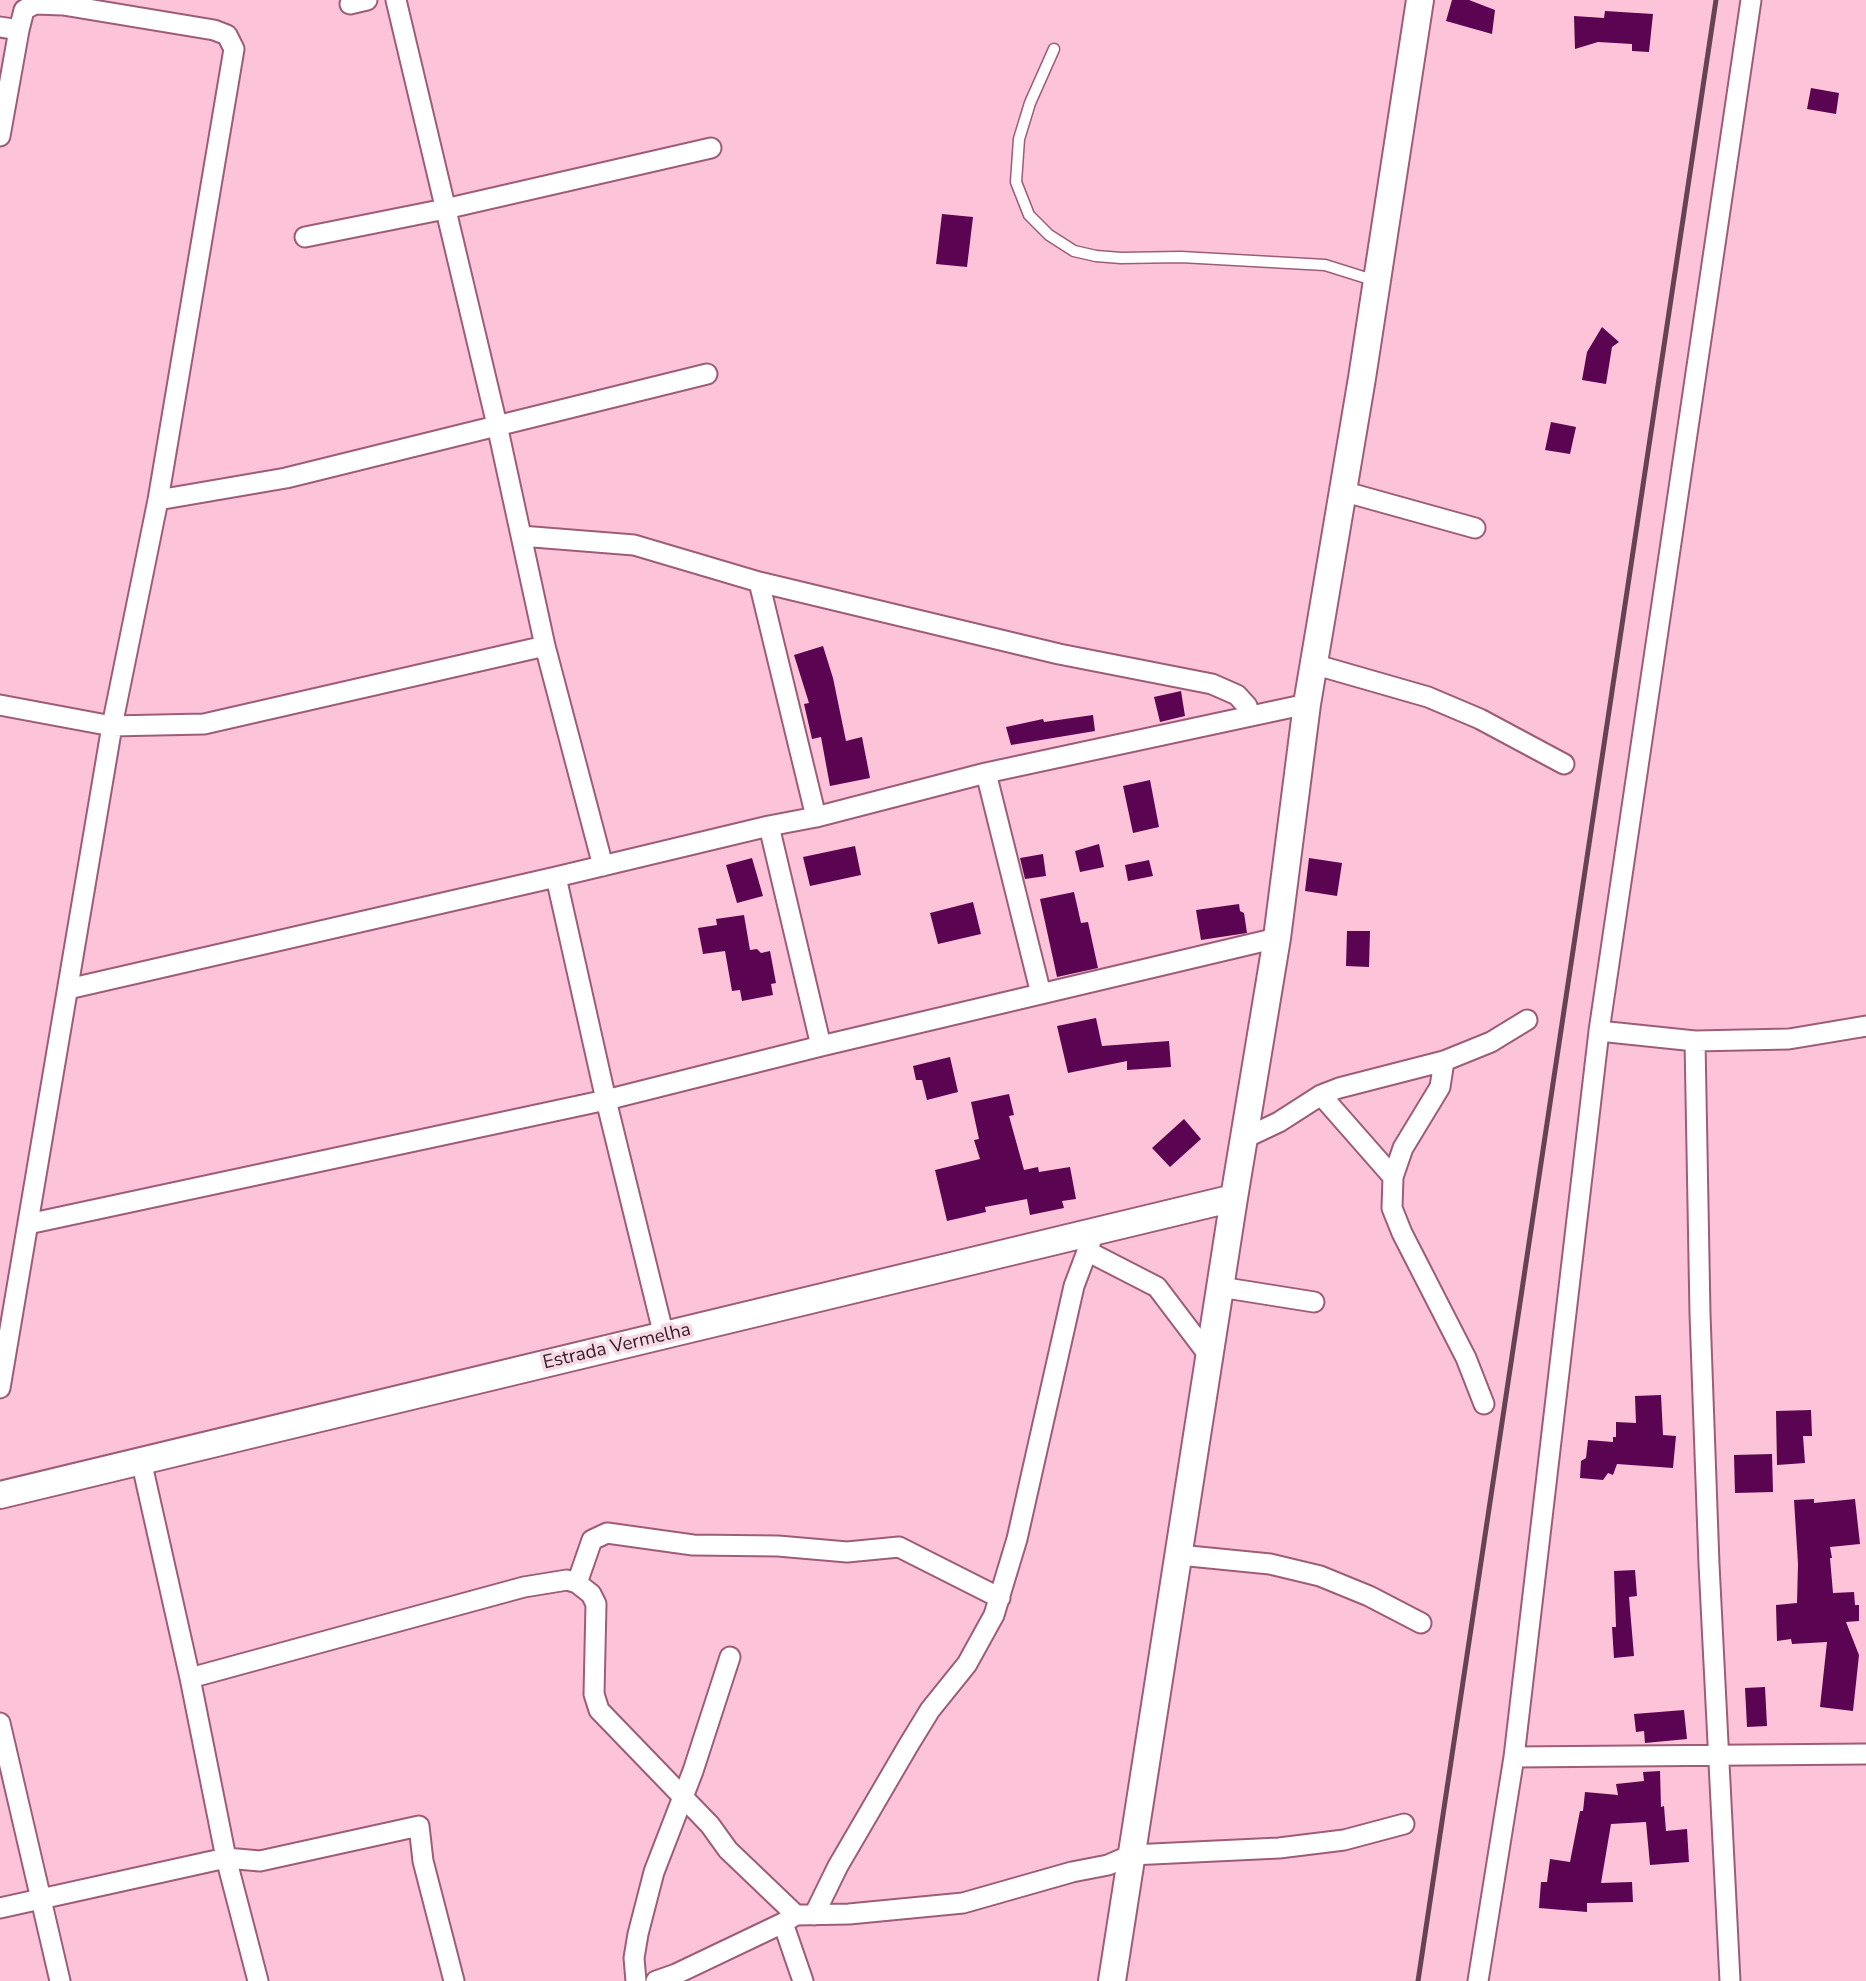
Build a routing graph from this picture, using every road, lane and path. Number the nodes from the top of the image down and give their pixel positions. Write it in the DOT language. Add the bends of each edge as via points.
graph roads {
  1 [pos="396,0"];
  2 [pos="1420,0"];
  3 [pos="1751,0"];
  4 [pos="9,29"];
  5 [pos="1054,49"];
  6 [pos="0,136"];
  7 [pos="711,148"];
  8 [pos="445,209"];
  9 [pos="305,237"];
  10 [pos="1376,282"];
  11 [pos="707,374"];
  12 [pos="497,425"];
  13 [pos="1342,491"];
  14 [pos="158,500"];
  15 [pos="1475,528"];
  16 [pos="522,536"];
  17 [pos="760,582"];
  18 [pos="545,646"];
  19 [pos="1313,664"];
  20 [pos="1307,704"];
  21 [pos="0,705"];
  22 [pos="1250,716"];
  23 [pos="113,726"];
  24 [pos="1564,764"];
  25 [pos="986,773"];
  26 [pos="816,817"];
  27 [pos="769,826"];
  28 [pos="603,866"];
  29 [pos="556,877"];
  30 [pos="1277,938"];
  31 [pos="68,989"];
  32 [pos="1041,994"];
  33 [pos="1527,1020"];
  34 [pos="1866,1026"];
  35 [pos="1599,1031"];
  36 [pos="1695,1041"];
  37 [pos="821,1046"];
  38 [pos="1444,1061"];
  39 [pos="1321,1095"];
  40 [pos="606,1100"];
  41 [pos="1243,1139"];
  42 [pos="1393,1177"];
  43 [pos="1234,1198"];
  44 [pos="28,1224"];
  45 [pos="1091,1242"];
  46 [pos="1220,1287"];
  47 [pos="1314,1302"];
  48 [pos="664,1335"];
  49 [pos="1210,1357"];
  50 [pos="0,1388"];
  51 [pos="1484,1404"];
  52 [pos="141,1460"];
  53 [pos="0,1495"];
  54 [pos="1179,1555"];
  55 [pos="577,1583"];
  56 [pos="1000,1598"];
  57 [pos="1421,1623"];
  58 [pos="730,1657"];
  59 [pos="190,1678"];
  60 [pos="0,1723"];
  61 [pos="1866,1754"];
  62 [pos="1720,1755"];
  63 [pos="1514,1757"];
  64 [pos="683,1796"];
  65 [pos="1405,1824"];
  66 [pos="1131,1855"];
  67 [pos="226,1858"];
  68 [pos="41,1898"];
  69 [pos="0,1908"];
  70 [pos="797,1918"];
  71 [pos="60,1981"];
  72 [pos="258,1981"];
  73 [pos="454,1981"];
  74 [pos="636,1981"];
  75 [pos="656,1981"];
  76 [pos="803,1981"];
  77 [pos="1112,1981"];
  78 [pos="1478,1981"];
  79 [pos="1730,1981"];
  1 -- 8 [label="street"];
  2 -- 10 [label="street"];
  3 -- 35 [label="street"];
  4 -- 6 [label="street"];
  4 -- 14 [label="street" via="35,4 63,5 214,30 227,35 234,49"];
  5 -- 10 [label="lane" via="1019,139 1016,182 1029,215 1049,235 1074,251 1096,256 1325,265"];
  7 -- 8 [label="street"];
  8 -- 9 [label="street"];
  8 -- 12 [label="street"];
  10 -- 13 [label="street"];
  11 -- 12 [label="street"];
  12 -- 14 [label="street" via="286,478"];
  12 -- 16 [label="street"];
  13 -- 15 [label="street"];
  13 -- 19 [label="street"];
  14 -- 23 [label="street"];
  16 -- 17 [label="street" via="634,545"];
  16 -- 18 [label="street"];
  17 -- 22 [label="street" via="1059,654 1212,684 1237,695"];
  17 -- 26 [label="street"];
  18 -- 23 [label="street" via="204,724"];
  18 -- 28 [label="street"];
  19 -- 20 [label="street"];
  19 -- 24 [label="street" via="1428,697"];
  20 -- 22 [label="street"];
  20 -- 30 [label="street"];
  21 -- 23 [label="street"];
  22 -- 25 [label="street"];
  23 -- 31 [label="street"];
  25 -- 26 [label="street"];
  25 -- 32 [label="street"];
  26 -- 27 [label="street"];
  27 -- 28 [label="street"];
  27 -- 37 [label="street"];
  28 -- 29 [label="street"];
  29 -- 31 [label="street"];
  29 -- 40 [label="street"];
  30 -- 32 [label="street"];
  30 -- 41 [label="street"];
  31 -- 44 [label="street"];
  32 -- 37 [label="street"];
  33 -- 38 [label="street" via="1491,1042"];
  34 -- 36 [label="street" via="1789,1039"];
  35 -- 36 [label="street"];
  35 -- 63 [label="street"];
  36 -- 62 [label="street" via="1700,1314"];
  37 -- 40 [label="street"];
  38 -- 39 [label="street"];
  38 -- 42 [label="street" via="1440,1087 1403,1148"];
  39 -- 41 [label="street"];
  39 -- 42 [label="street"];
  40 -- 44 [label="street"];
  40 -- 48 [label="street"];
  41 -- 43 [label="street"];
  42 -- 51 [label="street" via="1392,1208 1402,1233 1466,1358"];
  43 -- 45 [label="street, Estrada Vermelha"];
  43 -- 46 [label="street"];
  44 -- 50 [label="street"];
  45 -- 48 [label="street, Estrada Vermelha"];
  45 -- 49 [label="street" via="1157,1287"];
  45 -- 56 [label="street" via="1073,1286 1029,1490"];
  46 -- 47 [label="street"];
  46 -- 49 [label="street"];
  48 -- 52 [label="street, Estrada Vermelha"];
  49 -- 54 [label="street"];
  52 -- 53 [label="street, Estrada Vermelha"];
  52 -- 59 [label="street"];
  54 -- 57 [label="street" via="1270,1564 1320,1576"];
  54 -- 66 [label="street"];
  55 -- 56 [label="street" via="592,1540 607,1533 693,1545 847,1552 899,1547"];
  55 -- 59 [label="street" via="567,1580 524,1587"];
  55 -- 64 [label="street" via="596,1604 594,1694 599,1710"];
  56 -- 70 [label="street" via="967,1664 930,1710 853,1838"];
  58 -- 64 [label="street"];
  59 -- 67 [label="street"];
  60 -- 68 [label="street"];
  61 -- 62 [label="street"];
  62 -- 63 [label="street"];
  62 -- 79 [label="street"];
  63 -- 78 [label="street"];
  64 -- 70 [label="street" via="728,1850"];
  64 -- 74 [label="street" via="654,1872 638,1934"];
  65 -- 66 [label="street" via="1344,1840 1279,1848"];
  66 -- 70 [label="street" via="962,1903"];
  66 -- 77 [label="street"];
  67 -- 68 [label="street"];
  67 -- 72 [label="street"];
  67 -- 73 [label="street" via="260,1861 419,1825 423,1861"];
  68 -- 69 [label="street"];
  68 -- 71 [label="street"];
  70 -- 75 [label="street"];
  70 -- 76 [label="street"];
}
